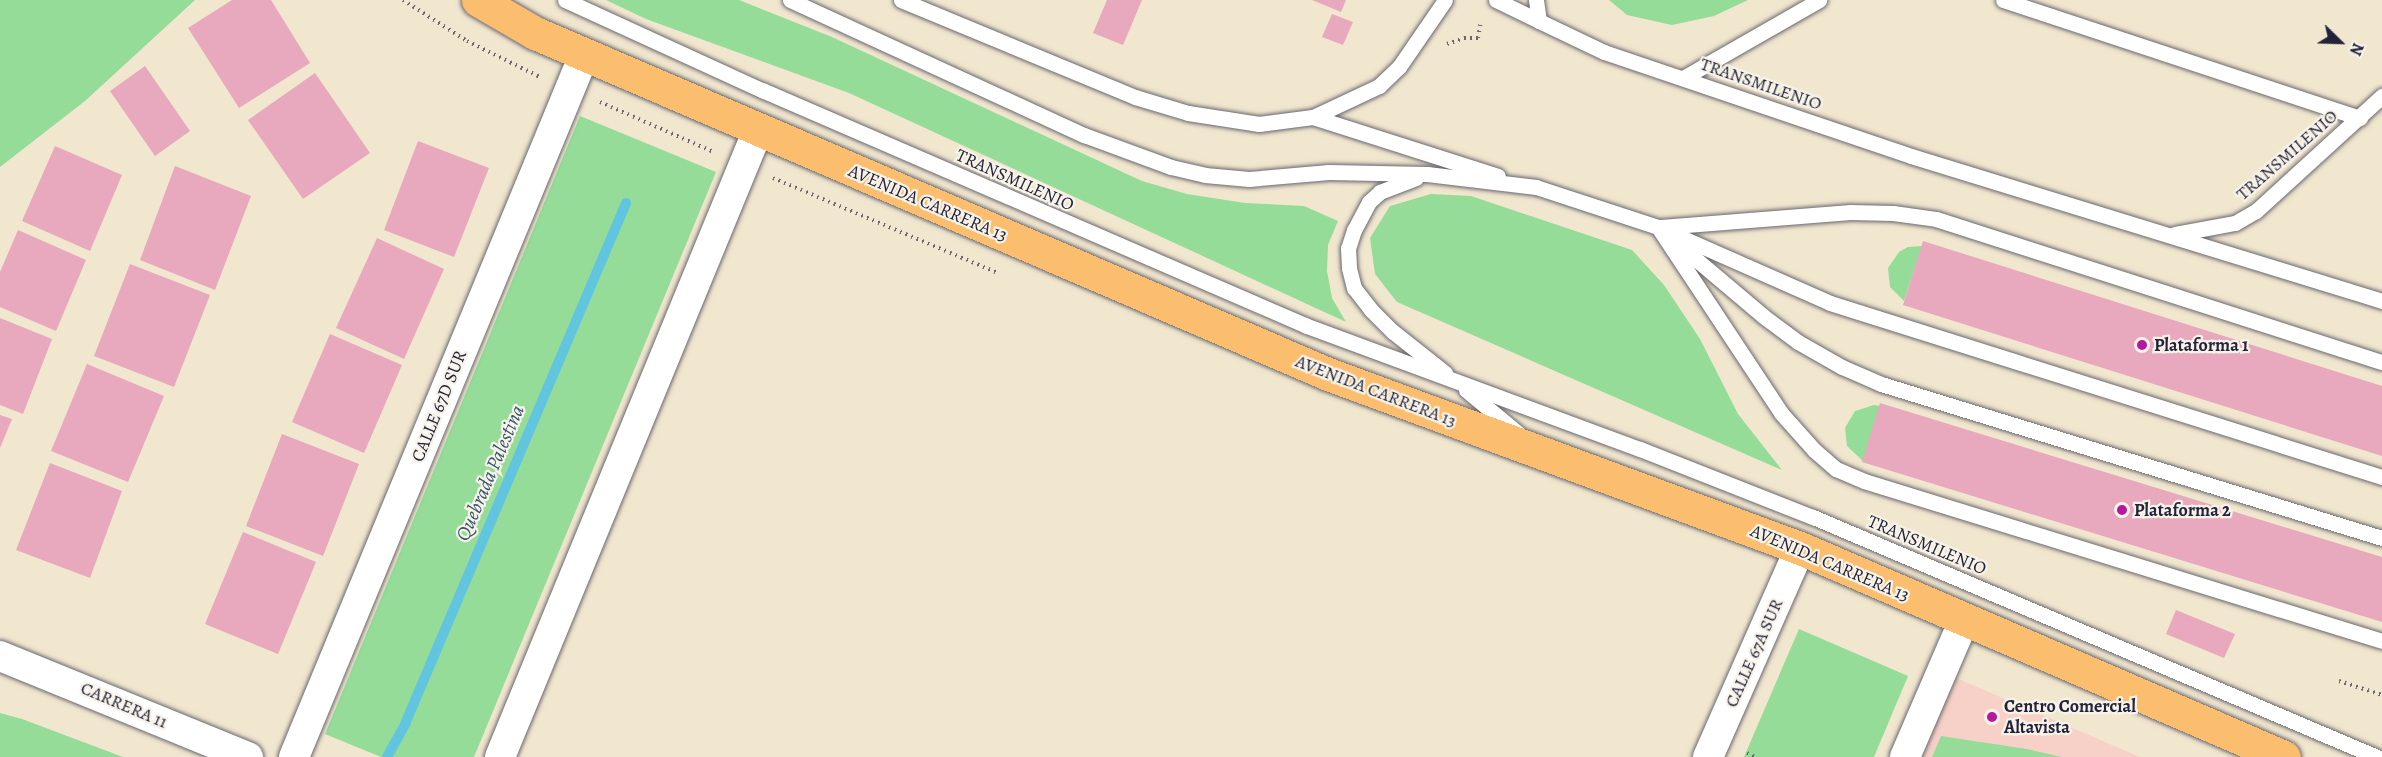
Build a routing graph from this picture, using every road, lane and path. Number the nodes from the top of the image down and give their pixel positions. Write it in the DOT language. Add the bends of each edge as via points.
graph roads {
  1 [pos="403,0"];
  2 [pos="478,0"];
  3 [pos="565,0"];
  4 [pos="790,0"];
  5 [pos="901,0"];
  6 [pos="1445,0"];
  7 [pos="1496,0"];
  8 [pos="1536,0"];
  9 [pos="1820,0"];
  10 [pos="2003,0"];
  11 [pos="1539,21"];
  12 [pos="584,54"];
  13 [pos="1683,78"];
  14 [pos="570,90"];
  15 [pos="2382,96"];
  16 [pos="1313,117"];
  17 [pos="2360,118"];
  18 [pos="758,130"];
  19 [pos="743,165"];
  20 [pos="1427,174"];
  21 [pos="773,178"];
  22 [pos="1536,187"];
  23 [pos="1658,227"];
  24 [pos="2169,235"];
  25 [pos="2382,301"];
  26 [pos="2382,362"];
  27 [pos="1456,382"];
  28 [pos="1544,454"];
  29 [pos="2382,477"];
  30 [pos="2382,537"];
  31 [pos="1800,548"];
  32 [pos="1964,620"];
  33 [pos="2382,641"];
  34 [pos="0,656"];
  35 [pos="2339,681"];
  36 [pos="2382,695"];
  37 [pos="248,757"];
  38 [pos="294,757"];
  39 [pos="500,757"];
  40 [pos="1708,757"];
  41 [pos="1905,757"];
  42 [pos="2284,757"];
  43 [pos="2377,757"];
  1 -- 14 [label="path" via="467,41"];
  2 -- 12 [label="main road, AVENIDA CARRERA 13" via="535,33"];
  3 -- 27 [label="lane, TRANSMILENIO" via="1072,227 1307,326"];
  4 -- 20 [label="lane, TRANSMILENIO" via="1084,135 1171,167 1249,179 1329,172"];
  5 -- 16 [label="lane, TRANSMILENIO" via="1125,94 1188,113 1259,124"];
  6 -- 16 [label="lane, TRANSMILENIO" via="1399,66 1379,86"];
  7 -- 11 [label="lane, TRANSMILENIO"];
  8 -- 11 [label="lane"];
  9 -- 13 [label="lane, TRANSMILENIO"];
  10 -- 17 [label="lane, TRANSMILENIO"];
  11 -- 13 [label="lane, TRANSMILENIO" via="1604,52"];
  12 -- 14 [label="street, CALLE 67D SUR"];
  12 -- 18 [label="main road, AVENIDA CARRERA 13"];
  13 -- 24 [label="lane, TRANSMILENIO" via="1911,156"];
  14 -- 19 [label="path"];
  14 -- 38 [label="street, CALLE 67D SUR"];
  15 -- 17 [label="lane, TRANSMILENIO"];
  16 -- 22 [label="lane, TRANSMILENIO"];
  17 -- 24 [label="lane, TRANSMILENIO" via="2256,211 2235,223"];
  18 -- 19 [label="street"];
  18 -- 28 [label="main road, AVENIDA CARRERA 13" via="1328,374"];
  19 -- 21 [label="path"];
  19 -- 39 [label="street"];
  20 -- 22 [label="lane, TRANSMILENIO"];
  20 -- 27 [label="lane, TRANSMILENIO" via="1380,192 1369,202 1348,248 1349,268 1354,288 1371,310"];
  22 -- 23 [label="lane, TRANSMILENIO"];
  23 -- 26 [label="lane, TRANSMILENIO" via="1850,212 1936,219"];
  23 -- 29 [label="lane, TRANSMILENIO" via="1830,303"];
  23 -- 30 [label="lane, TRANSMILENIO" via="1798,342 1881,384"];
  23 -- 33 [label="lane, TRANSMILENIO" via="1781,413 1836,469 1864,481"];
  24 -- 25 [label="lane, TRANSMILENIO"];
  27 -- 28 [label="lane, TRANSMILENIO"];
  27 -- 43 [label="lane, TRANSMILENIO" via="1813,517"];
  28 -- 31 [label="main road, AVENIDA CARRERA 13"];
  31 -- 32 [label="main road, AVENIDA CARRERA 13"];
  31 -- 40 [label="street, CALLE 67A SUR"];
  32 -- 41 [label="street"];
  32 -- 42 [label="main road, AVENIDA CARRERA 13"];
  34 -- 37 [label="street, CARRERA 11"];
  35 -- 36 [label="path"];
}
